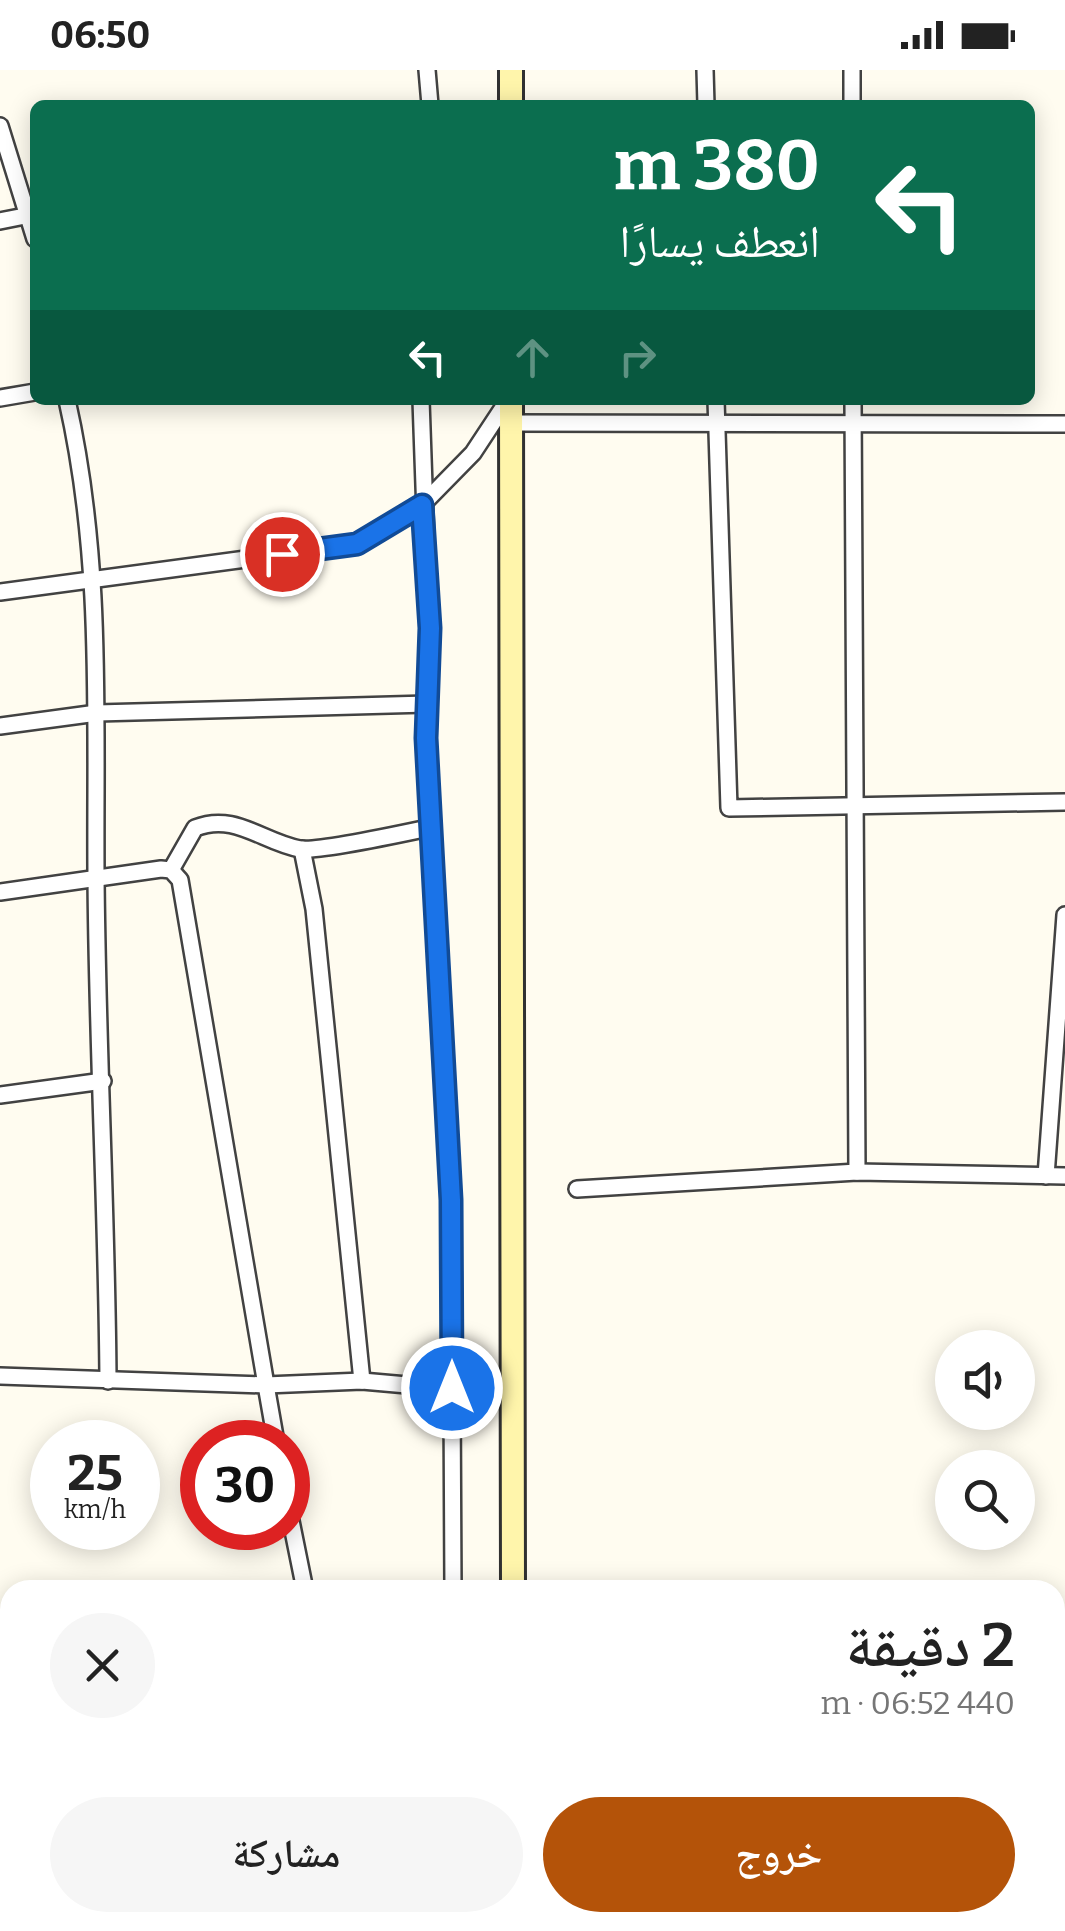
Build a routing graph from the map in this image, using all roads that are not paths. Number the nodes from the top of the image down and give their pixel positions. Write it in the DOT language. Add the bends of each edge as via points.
graph roads {
  1 [pos="428,70"];
  2 [pos="511,70"];
  3 [pos="705,70"];
  4 [pos="852,70"];
  5 [pos="430,100"];
  6 [pos="511,100"];
  7 [pos="706,100"];
  8 [pos="852,100"];
  9 [pos="0,126"];
  10 [pos="30,206"];
  11 [pos="30,215"];
  12 [pos="0,221"];
  13 [pos="30,393"];
  14 [pos="0,398"];
  15 [pos="68,405"];
  16 [pos="421,405"];
  17 [pos="716,405"];
  18 [pos="853,405"];
  19 [pos="510,408"];
  20 [pos="716,423"];
  21 [pos="853,423"];
  22 [pos="1065,424"];
  23 [pos="422,505"];
  24 [pos="95,581"];
  25 [pos="0,592"];
  26 [pos="427,704"];
  27 [pos="97,712"];
  28 [pos="0,726"];
  29 [pos="1065,802"];
  30 [pos="855,806"];
  31 [pos="433,827"];
  32 [pos="302,850"];
  33 [pos="171,870"];
  34 [pos="96,878"];
  35 [pos="0,892"];
  36 [pos="1065,916"];
  37 [pos="104,1081"];
  38 [pos="0,1094"];
  39 [pos="857,1172"];
  40 [pos="1059,1178"];
  41 [pos="578,1189"];
  42 [pos="0,1376"];
  43 [pos="108,1380"];
  44 [pos="362,1381"];
  45 [pos="266,1385"];
  46 [pos="452,1388"];
  47 [pos="272,1420"];
  48 [pos="297,1550"];
  49 [pos="303,1580"];
  50 [pos="453,1580"];
  51 [pos="513,1580"];
  1 -- 5 [label="street"];
  2 -- 6 [label="street"];
  3 -- 7 [label="street"];
  4 -- 8 [label="street"];
  9 -- 10 [label="street"];
  11 -- 12 [label="street"];
  13 -- 14 [label="street"];
  15 -- 24 [label="street"];
  16 -- 23 [label="street"];
  17 -- 20 [label="street"];
  18 -- 21 [label="street"];
  19 -- 20 [label="street"];
  19 -- 23 [label="street"];
  19 -- 51 [label="street"];
  20 -- 21 [label="street"];
  20 -- 30 [label="street" via="729,808"];
  21 -- 22 [label="street"];
  21 -- 30 [label="street"];
  23 -- 24 [label="street" via="357,544"];
  23 -- 26 [label="street"];
  24 -- 25 [label="street"];
  24 -- 27 [label="street"];
  26 -- 27 [label="street"];
  26 -- 31 [label="street"];
  27 -- 28 [label="street"];
  27 -- 34 [label="street"];
  29 -- 30 [label="street"];
  30 -- 39 [label="street"];
  31 -- 32 [label="street"];
  31 -- 46 [label="street" via="451,1200"];
  32 -- 33 [label="street" via="252,829 210,822 194,828"];
  32 -- 44 [label="street" via="314,909"];
  33 -- 34 [label="street"];
  33 -- 45 [label="street" via="180,880 202,994"];
  34 -- 35 [label="street"];
  34 -- 37 [label="street"];
  36 -- 40 [label="street"];
  37 -- 38 [label="street"];
  37 -- 43 [label="street"];
  39 -- 40 [label="street"];
  39 -- 41 [label="street"];
  42 -- 43 [label="street"];
  43 -- 45 [label="street"];
  44 -- 45 [label="street"];
  44 -- 46 [label="street"];
  45 -- 47 [label="street"];
  46 -- 50 [label="street"];
  48 -- 49 [label="street"];
}
